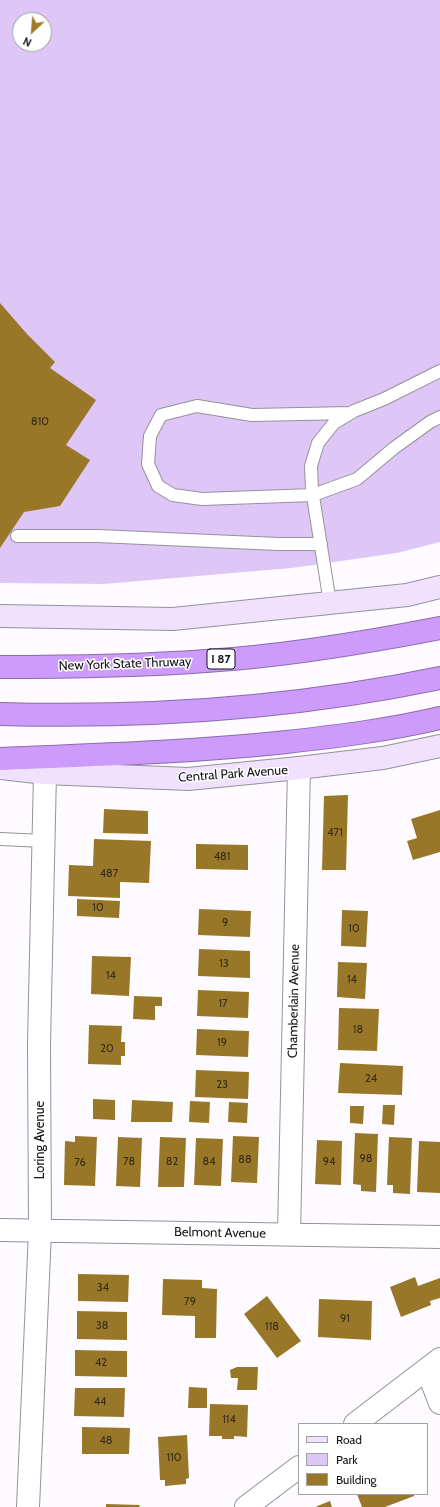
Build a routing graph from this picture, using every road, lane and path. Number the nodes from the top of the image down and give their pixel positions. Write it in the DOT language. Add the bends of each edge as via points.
graph roads {
  1 [pos="440,371"];
  2 [pos="351,413"];
  3 [pos="440,417"];
  4 [pos="314,495"];
  5 [pos="17,536"];
  6 [pos="321,544"];
  7 [pos="440,586"];
  8 [pos="330,603"];
  9 [pos="0,616"];
  10 [pos="440,628"];
  11 [pos="0,667"];
  12 [pos="440,678"];
  13 [pos="0,714"];
  14 [pos="440,718"];
  15 [pos="440,746"];
  16 [pos="0,759"];
  17 [pos="0,768"];
  18 [pos="299,768"];
  19 [pos="45,773"];
  20 [pos="0,839"];
  21 [pos="44,841"];
  22 [pos="0,1230"];
  23 [pos="40,1231"];
  24 [pos="289,1234"];
  25 [pos="440,1237"];
  26 [pos="434,1364"];
  27 [pos="440,1403"];
  28 [pos="356,1423"];
  29 [pos="298,1468"];
  30 [pos="28,1507"];
  31 [pos="246,1507"];
  1 -- 2 [label="lane"];
  2 -- 4 [label="lane" via="334,423 318,443 311,466"];
  2 -- 4 [label="lane" via="252,415 197,406 161,415 150,436 148,464 158,486 173,495 202,499"];
  3 -- 4 [label="lane" via="394,448 357,479"];
  4 -- 6 [label="lane"];
  5 -- 6 [label="lane" via="98,536"];
  6 -- 8 [label="lane"];
  7 -- 8 [label="main road" via="407,595"];
  8 -- 9 [label="main road" via="173,619"];
  10 -- 11 [label="highway, New York State Thruway / I 87" via="367,642 207,661"];
  12 -- 13 [label="highway" via="271,704 115,714"];
  14 -- 16 [label="highway" via="382,730 245,746"];
  15 -- 18 [label="main road, Central Park Avenue" via="383,758"];
  17 -- 19 [label="main road, Central Park Avenue"];
  18 -- 19 [label="main road, Central Park Avenue" via="188,779"];
  18 -- 24 [label="street, Chamberlain Avenue"];
  19 -- 21 [label="street, Loring Avenue"];
  20 -- 21 [label="lane"];
  21 -- 23 [label="street, Loring Avenue" via="39,1044"];
  22 -- 23 [label="street, Belmont Avenue"];
  23 -- 24 [label="street, Belmont Avenue"];
  23 -- 30 [label="street, Loring Avenue"];
  24 -- 25 [label="street, Belmont Avenue"];
  26 -- 27 [label="street"];
  26 -- 28 [label="street"];
  29 -- 31 [label="street"];
}
